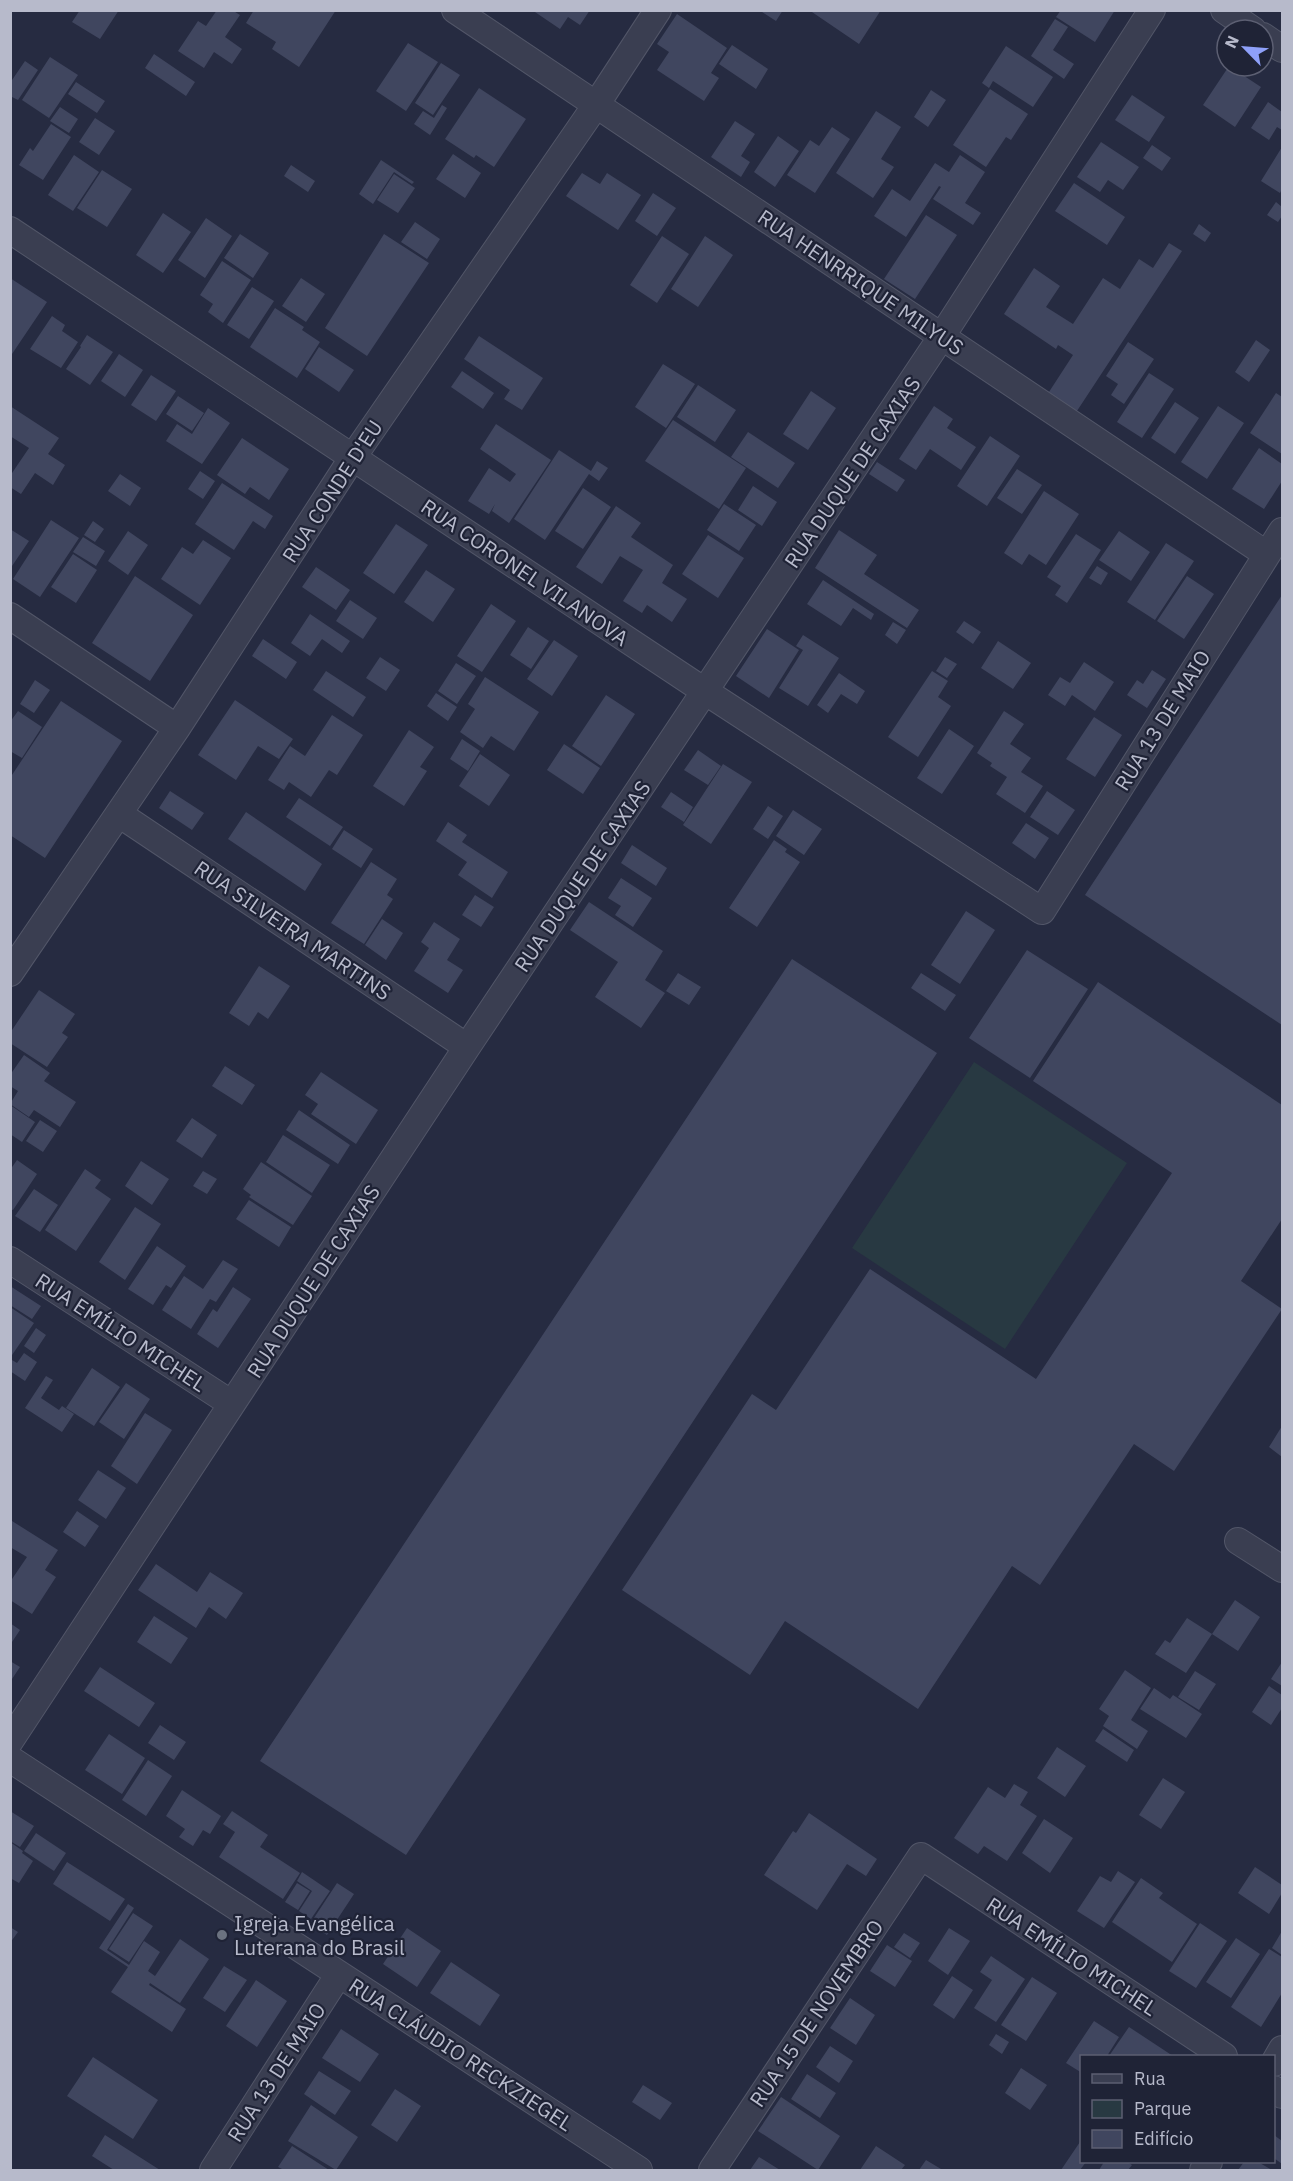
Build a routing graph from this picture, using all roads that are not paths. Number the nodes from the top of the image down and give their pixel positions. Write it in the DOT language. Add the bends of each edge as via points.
graph roads {
  1 [pos="455,10"];
  2 [pos="658,10"];
  3 [pos="1152,10"];
  4 [pos="596,105"];
  5 [pos="10,230"];
  6 [pos="942,336"];
  7 [pos="353,458"];
  8 [pos="1282,531"];
  9 [pos="1266,554"];
  10 [pos="10,616"];
  11 [pos="706,692"];
  12 [pos="177,728"];
  13 [pos="119,814"];
  14 [pos="1042,911"];
  15 [pos="10,973"];
  16 [pos="467,1047"];
  17 [pos="10,1260"];
  18 [pos="232,1404"];
  19 [pos="1238,1541"];
  20 [pos="1282,1569"];
  21 [pos="10,1741"];
  22 [pos="10,1760"];
  23 [pos="921,1856"];
  24 [pos="339,1974"];
  25 [pos="1222,2055"];
  26 [pos="213,2170"];
  27 [pos="639,2170"];
  28 [pos="712,2170"];
  1 -- 4 [label="street, RUA HENRRIQUE MILYUS"];
  2 -- 4 [label="street, RUA CONDE D'EU"];
  3 -- 6 [label="street, RUA DUQUE DE CAXIAS"];
  4 -- 6 [label="street, RUA HENRRIQUE MILYUS"];
  4 -- 7 [label="street, RUA CONDE D'EU"];
  5 -- 7 [label="street, RUA CORONEL VILANOVA"];
  6 -- 9 [label="street, RUA HENRRIQUE MILYUS"];
  6 -- 11 [label="street, RUA DUQUE DE CAXIAS"];
  7 -- 11 [label="street, RUA CORONEL VILANOVA"];
  7 -- 12 [label="street, RUA CONDE D'EU"];
  8 -- 9 [label="street, RUA 13 DE MAIO"];
  9 -- 14 [label="street, RUA 13 DE MAIO"];
  10 -- 12 [label="street"];
  11 -- 14 [label="street, RUA CORONEL VILANOVA"];
  11 -- 16 [label="street, RUA DUQUE DE CAXIAS"];
  12 -- 13 [label="street, RUA CONDE D'EU"];
  13 -- 15 [label="street, RUA CONDE D'EU"];
  13 -- 16 [label="street, RUA SILVEIRA MARTINS"];
  16 -- 18 [label="street, RUA DUQUE DE CAXIAS"];
  17 -- 18 [label="street, RUA EMÍLIO MICHEL"];
  18 -- 21 [label="street, RUA DUQUE DE CAXIAS"];
  19 -- 20 [label="street"];
  22 -- 24 [label="street, RUA CLÁUDIO RECKZIEGEL"];
  23 -- 25 [label="street, RUA EMÍLIO MICHEL"];
  23 -- 28 [label="street, RUA 15 DE NOVEMBRO"];
  24 -- 26 [label="street, RUA 13 DE MAIO"];
  24 -- 27 [label="street, RUA CLÁUDIO RECKZIEGEL"];
}
